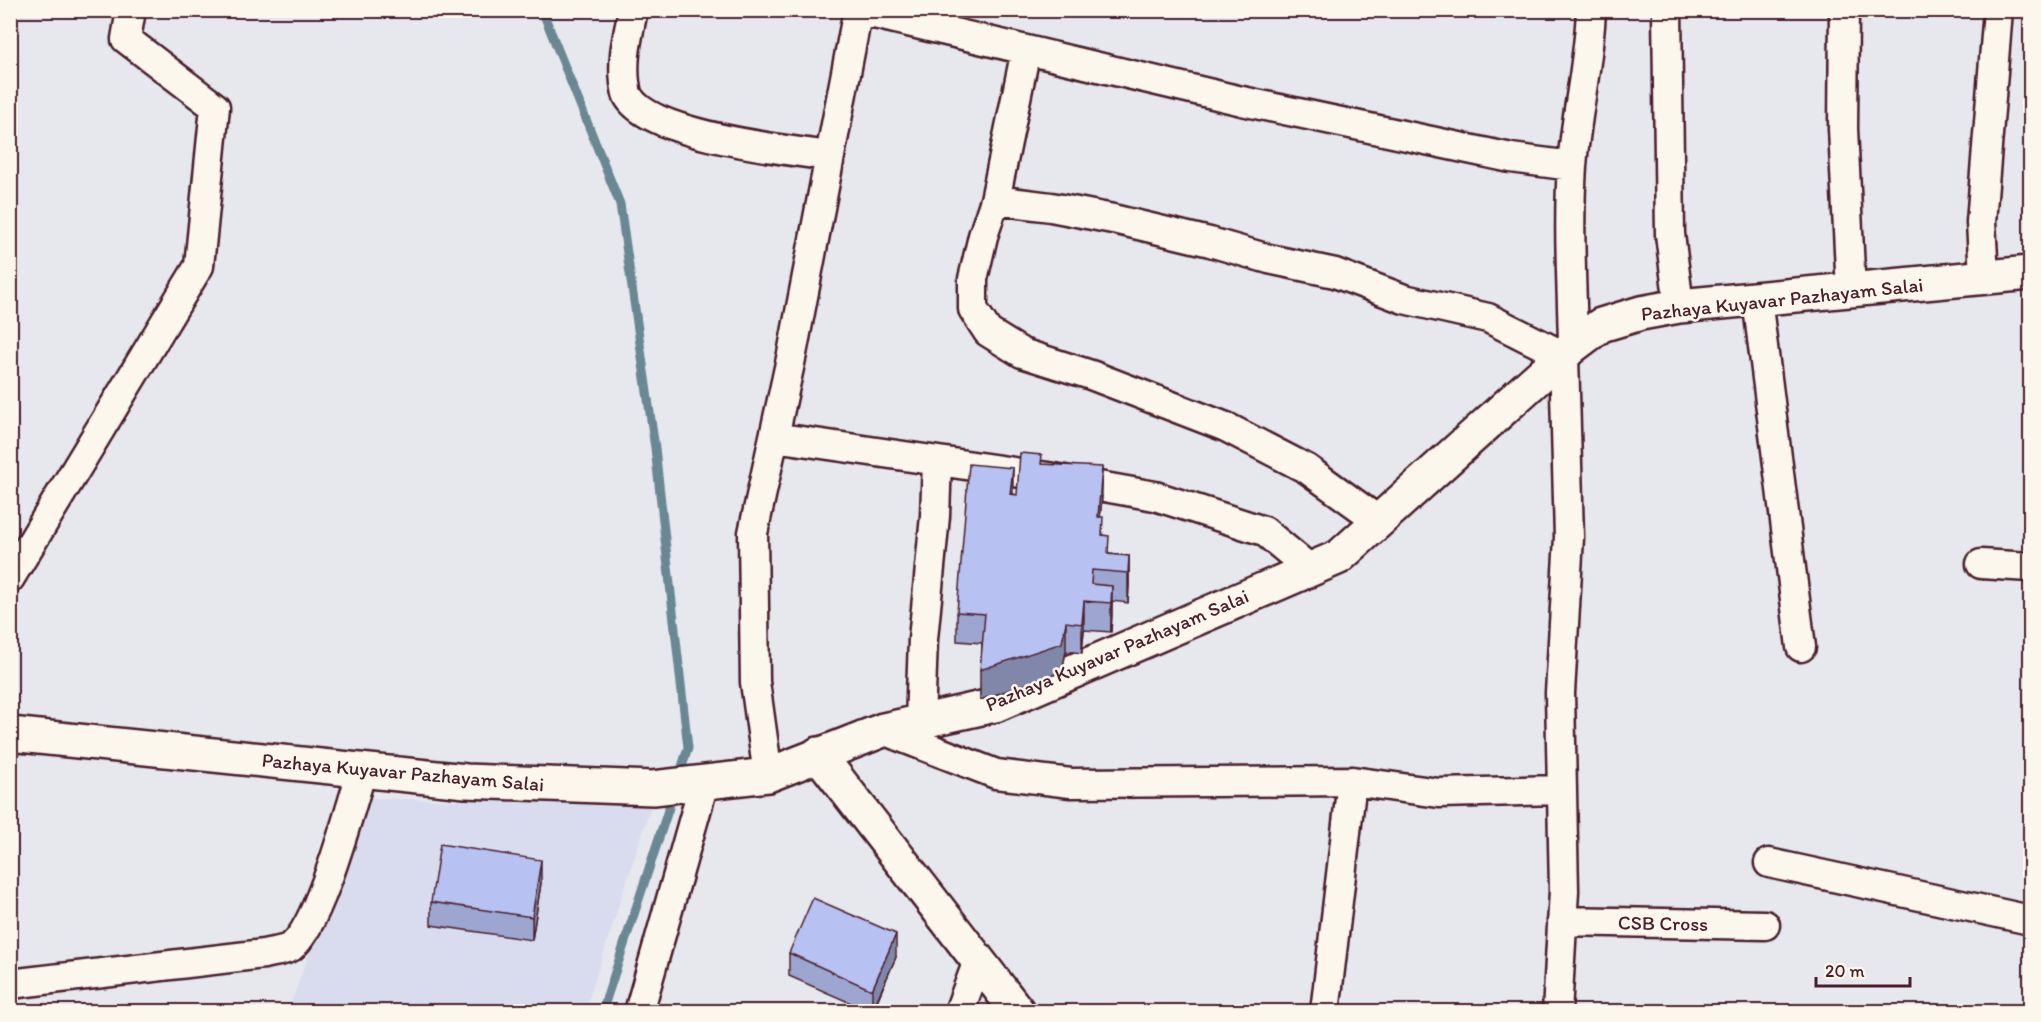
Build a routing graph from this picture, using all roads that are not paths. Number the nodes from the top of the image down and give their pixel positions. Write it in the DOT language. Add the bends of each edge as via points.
graph roads {
  1 [pos="131,10"];
  2 [pos="633,10"];
  3 [pos="1591,10"];
  4 [pos="1666,10"];
  5 [pos="1844,10"];
  6 [pos="1998,10"];
  7 [pos="858,11"];
  8 [pos="1026,50"];
  9 [pos="830,156"];
  10 [pos="1572,166"];
  11 [pos="995,200"];
  12 [pos="2031,273"];
  13 [pos="1984,276"];
  14 [pos="1851,291"];
  15 [pos="1757,299"];
  16 [pos="1679,306"];
  17 [pos="1569,351"];
  18 [pos="774,437"];
  19 [pos="937,461"];
  20 [pos="1379,521"];
  21 [pos="1981,564"];
  22 [pos="2031,567"];
  23 [pos="1310,569"];
  24 [pos="10,578"];
  25 [pos="1801,646"];
  26 [pos="920,722"];
  27 [pos="883,730"];
  28 [pos="10,734"];
  29 [pos="818,754"];
  30 [pos="362,771"];
  31 [pos="768,775"];
  32 [pos="1352,781"];
  33 [pos="704,783"];
  34 [pos="1561,790"];
  35 [pos="1769,863"];
  36 [pos="2031,920"];
  37 [pos="1562,921"];
  38 [pos="1765,925"];
  39 [pos="978,961"];
  40 [pos="10,984"];
  41 [pos="639,1011"];
  42 [pos="959,1011"];
  43 [pos="1018,1011"];
  44 [pos="1325,1011"];
  45 [pos="1557,1011"];
  1 -- 24 [label="street" via="126,39 215,107 199,266"];
  2 -- 9 [label="street" via="622,64 627,95 640,109 663,121 730,142"];
  3 -- 10 [label="street"];
  4 -- 16 [label="street" via="1670,234"];
  5 -- 14 [label="street" via="1843,129"];
  6 -- 13 [label="street" via="1981,222"];
  7 -- 8 [label="street"];
  7 -- 9 [label="street"];
  8 -- 10 [label="street" via="1511,158"];
  8 -- 11 [label="street"];
  9 -- 18 [label="street"];
  10 -- 17 [label="street"];
  11 -- 17 [label="street" via="1113,219 1335,273 1404,299 1488,318"];
  11 -- 20 [label="street" via="973,279 973,309 988,332 1022,353 1226,427 1307,469"];
  12 -- 13 [label="main road, Pazhaya Kuyavar Pazhayam Salai"];
  13 -- 14 [label="main road, Pazhaya Kuyavar Pazhayam Salai"];
  14 -- 15 [label="main road, Pazhaya Kuyavar Pazhayam Salai"];
  15 -- 16 [label="main road, Pazhaya Kuyavar Pazhayam Salai"];
  15 -- 25 [label="street"];
  16 -- 17 [label="main road, Pazhaya Kuyavar Pazhayam Salai" via="1601,325"];
  17 -- 20 [label="main road, Pazhaya Kuyavar Pazhayam Salai"];
  17 -- 34 [label="street" via="1569,537 1560,693"];
  18 -- 19 [label="street"];
  18 -- 31 [label="street" via="753,533 754,682"];
  19 -- 23 [label="street" via="1155,496 1264,531"];
  19 -- 26 [label="street"];
  20 -- 23 [label="main road, Pazhaya Kuyavar Pazhayam Salai" via="1339,557"];
  21 -- 22 [label="street"];
  23 -- 26 [label="main road, Pazhaya Kuyavar Pazhayam Salai" via="995,705"];
  26 -- 27 [label="main road, Pazhaya Kuyavar Pazhayam Salai"];
  27 -- 29 [label="main road, Pazhaya Kuyavar Pazhayam Salai"];
  27 -- 32 [label="street" via="996,774 1071,783"];
  28 -- 30 [label="main road, Pazhaya Kuyavar Pazhayam Salai"];
  29 -- 31 [label="main road, Pazhaya Kuyavar Pazhayam Salai"];
  29 -- 39 [label="main road"];
  30 -- 33 [label="main road, Pazhaya Kuyavar Pazhayam Salai" via="466,782 653,788"];
  30 -- 40 [label="street" via="320,898 306,931 290,948"];
  31 -- 33 [label="main road, Pazhaya Kuyavar Pazhayam Salai"];
  32 -- 34 [label="street" via="1439,793"];
  32 -- 44 [label="street"];
  33 -- 41 [label="street"];
  34 -- 37 [label="street"];
  35 -- 36 [label="street"];
  37 -- 38 [label="street, CSB Cross"];
  37 -- 45 [label="street"];
  39 -- 42 [label="street"];
  39 -- 43 [label="main road"];
}
